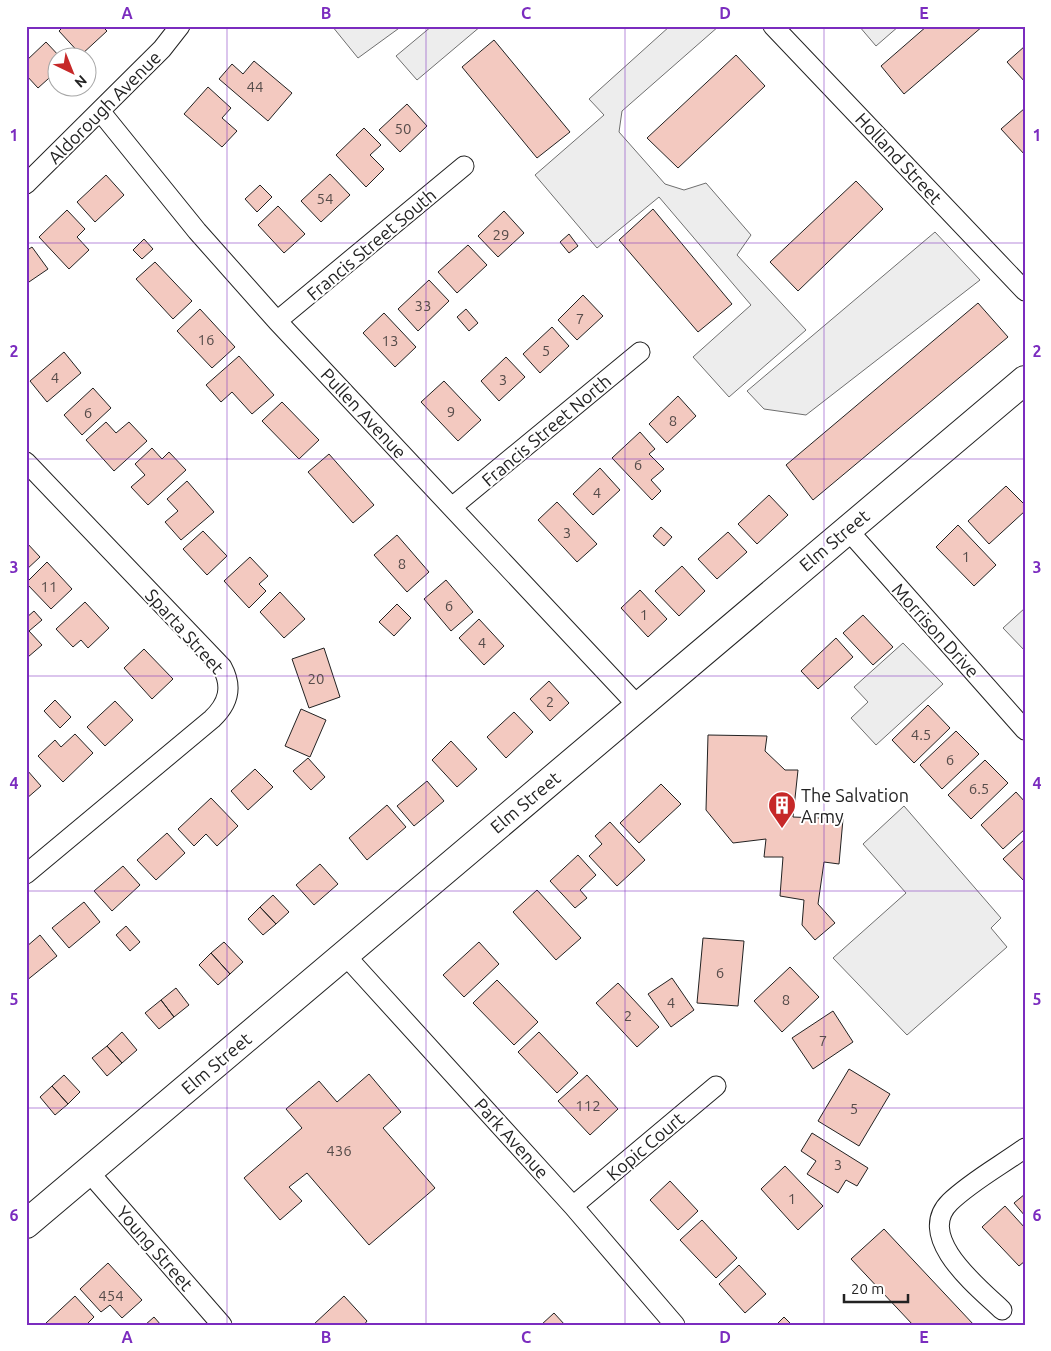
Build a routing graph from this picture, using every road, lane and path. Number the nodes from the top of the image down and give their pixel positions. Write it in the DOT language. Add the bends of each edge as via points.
graph roads {
  1 [pos="180,26"];
  2 [pos="772,26"];
  3 [pos="100,111"];
  4 [pos="464,166"];
  5 [pos="26,184"];
  6 [pos="1025,291"];
  7 [pos="277,321"];
  8 [pos="640,352"];
  9 [pos="1025,380"];
  10 [pos="26,462"];
  11 [pos="452,507"];
  12 [pos="847,529"];
  13 [pos="638,706"];
  14 [pos="1025,730"];
  15 [pos="26,874"];
  16 [pos="345,955"];
  17 [pos="716,1086"];
  18 [pos="1025,1148"];
  19 [pos="88,1172"];
  20 [pos="573,1206"];
  21 [pos="26,1224"];
  22 [pos="1002,1310"];
  23 [pos="222,1325"];
  24 [pos="676,1325"];
  1 -- 3 [label="street, Aldorough Avenue" via="162,49"];
  2 -- 6 [label="street, Holland Street"];
  3 -- 5 [label="street, Aldorough Avenue"];
  3 -- 7 [label="street, Pullen Avenue" via="197,230"];
  4 -- 7 [label="street, Francis Street South"];
  7 -- 11 [label="street, Pullen Avenue"];
  8 -- 11 [label="street, Francis Street North"];
  9 -- 12 [label="main road, Elm Street"];
  10 -- 15 [label="street, Sparta Street" via="222,667 228,683 228,697 222,710"];
  11 -- 13 [label="street, Pullen Avenue"];
  12 -- 13 [label="main road, Elm Street"];
  12 -- 14 [label="street, Morrison Drive"];
  13 -- 16 [label="main road, Elm Street"];
  16 -- 19 [label="main road, Elm Street"];
  16 -- 20 [label="street, Park Avenue"];
  17 -- 20 [label="street, Kopic Court"];
  18 -- 22 [label="street" via="948,1203 939,1219 940,1234 948,1253"];
  19 -- 21 [label="main road, Elm Street"];
  19 -- 23 [label="street, Young Street"];
  20 -- 24 [label="street, Park Avenue"];
}
